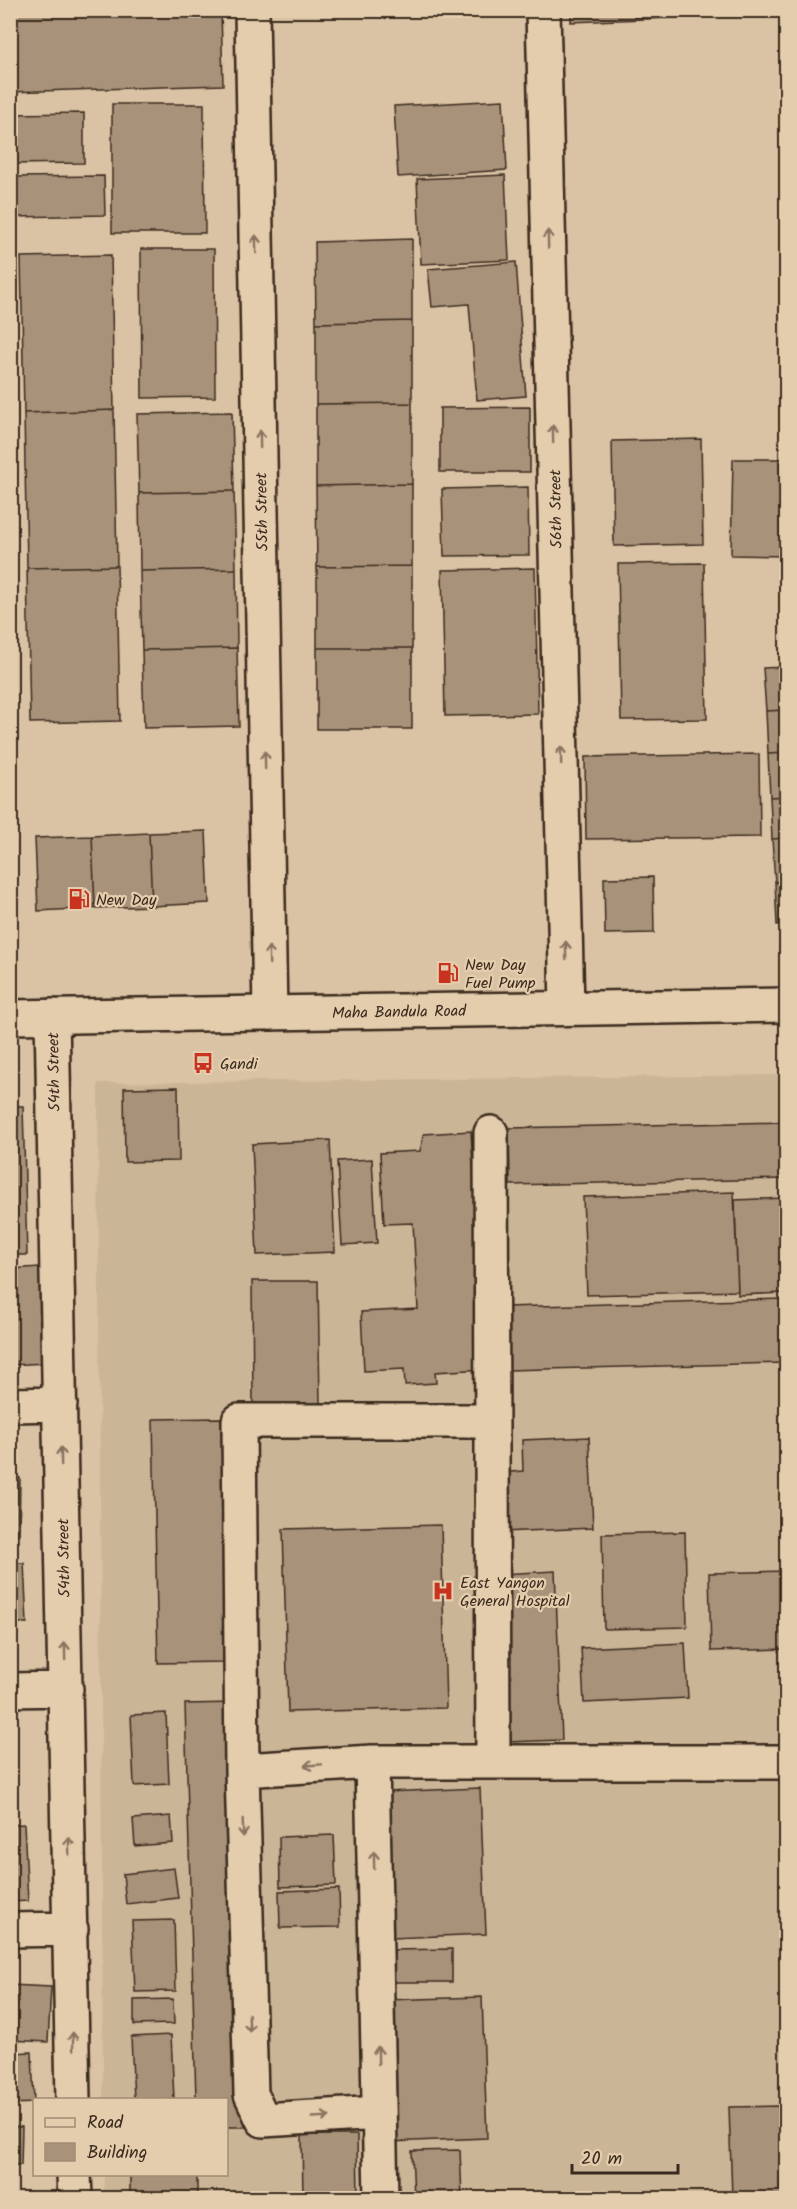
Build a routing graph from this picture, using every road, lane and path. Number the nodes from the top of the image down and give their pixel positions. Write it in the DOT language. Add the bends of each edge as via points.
graph roads {
  1 [pos="252,10"];
  2 [pos="543,10"];
  3 [pos="786,1005"];
  4 [pos="567,1008"];
  5 [pos="270,1013"];
  6 [pos="52,1016"];
  7 [pos="10,1017"];
  8 [pos="491,1133"];
  9 [pos="60,1404"];
  10 [pos="10,1405"];
  11 [pos="492,1421"];
  12 [pos="66,1689"];
  13 [pos="10,1690"];
  14 [pos="493,1761"];
  15 [pos="372,1762"];
  16 [pos="786,1762"];
  17 [pos="242,1770"];
  18 [pos="71,1929"];
  19 [pos="10,1930"];
  20 [pos="73,2098"];
  21 [pos="379,2113"];
  22 [pos="74,2176"];
  23 [pos="75,2199"];
  24 [pos="381,2199"];
  5 -- 1 [label="street, 55th Street, one-way"];
  4 -- 2 [label="street, 56th Street, one-way"];
  3 -- 4 [label="street, Maha Bandula Road"];
  4 -- 5 [label="street, Maha Bandula Road"];
  5 -- 6 [label="street, Maha Bandula Road"];
  6 -- 7 [label="street, Maha Bandula Road"];
  6 -- 9 [label="street, 54th Street"];
  8 -- 11 [label="street"];
  9 -- 10 [label="street"];
  12 -- 9 [label="street, 54th Street, one-way"];
  11 -- 14 [label="street"];
  11 -- 17 [label="street" via="239,1421"];
  12 -- 13 [label="street"];
  18 -- 12 [label="street, 54th Street, one-way"];
  14 -- 15 [label="street"];
  14 -- 16 [label="street"];
  15 -- 17 [label="street, one-way"];
  21 -- 15 [label="street, one-way"];
  17 -- 21 [label="street, one-way" via="251,2094 263,2120"];
  18 -- 19 [label="street"];
  20 -- 18 [label="street, 54th Street, one-way"];
  21 -- 24 [label="street"];
  22 -- 23 [label="street"];
}
